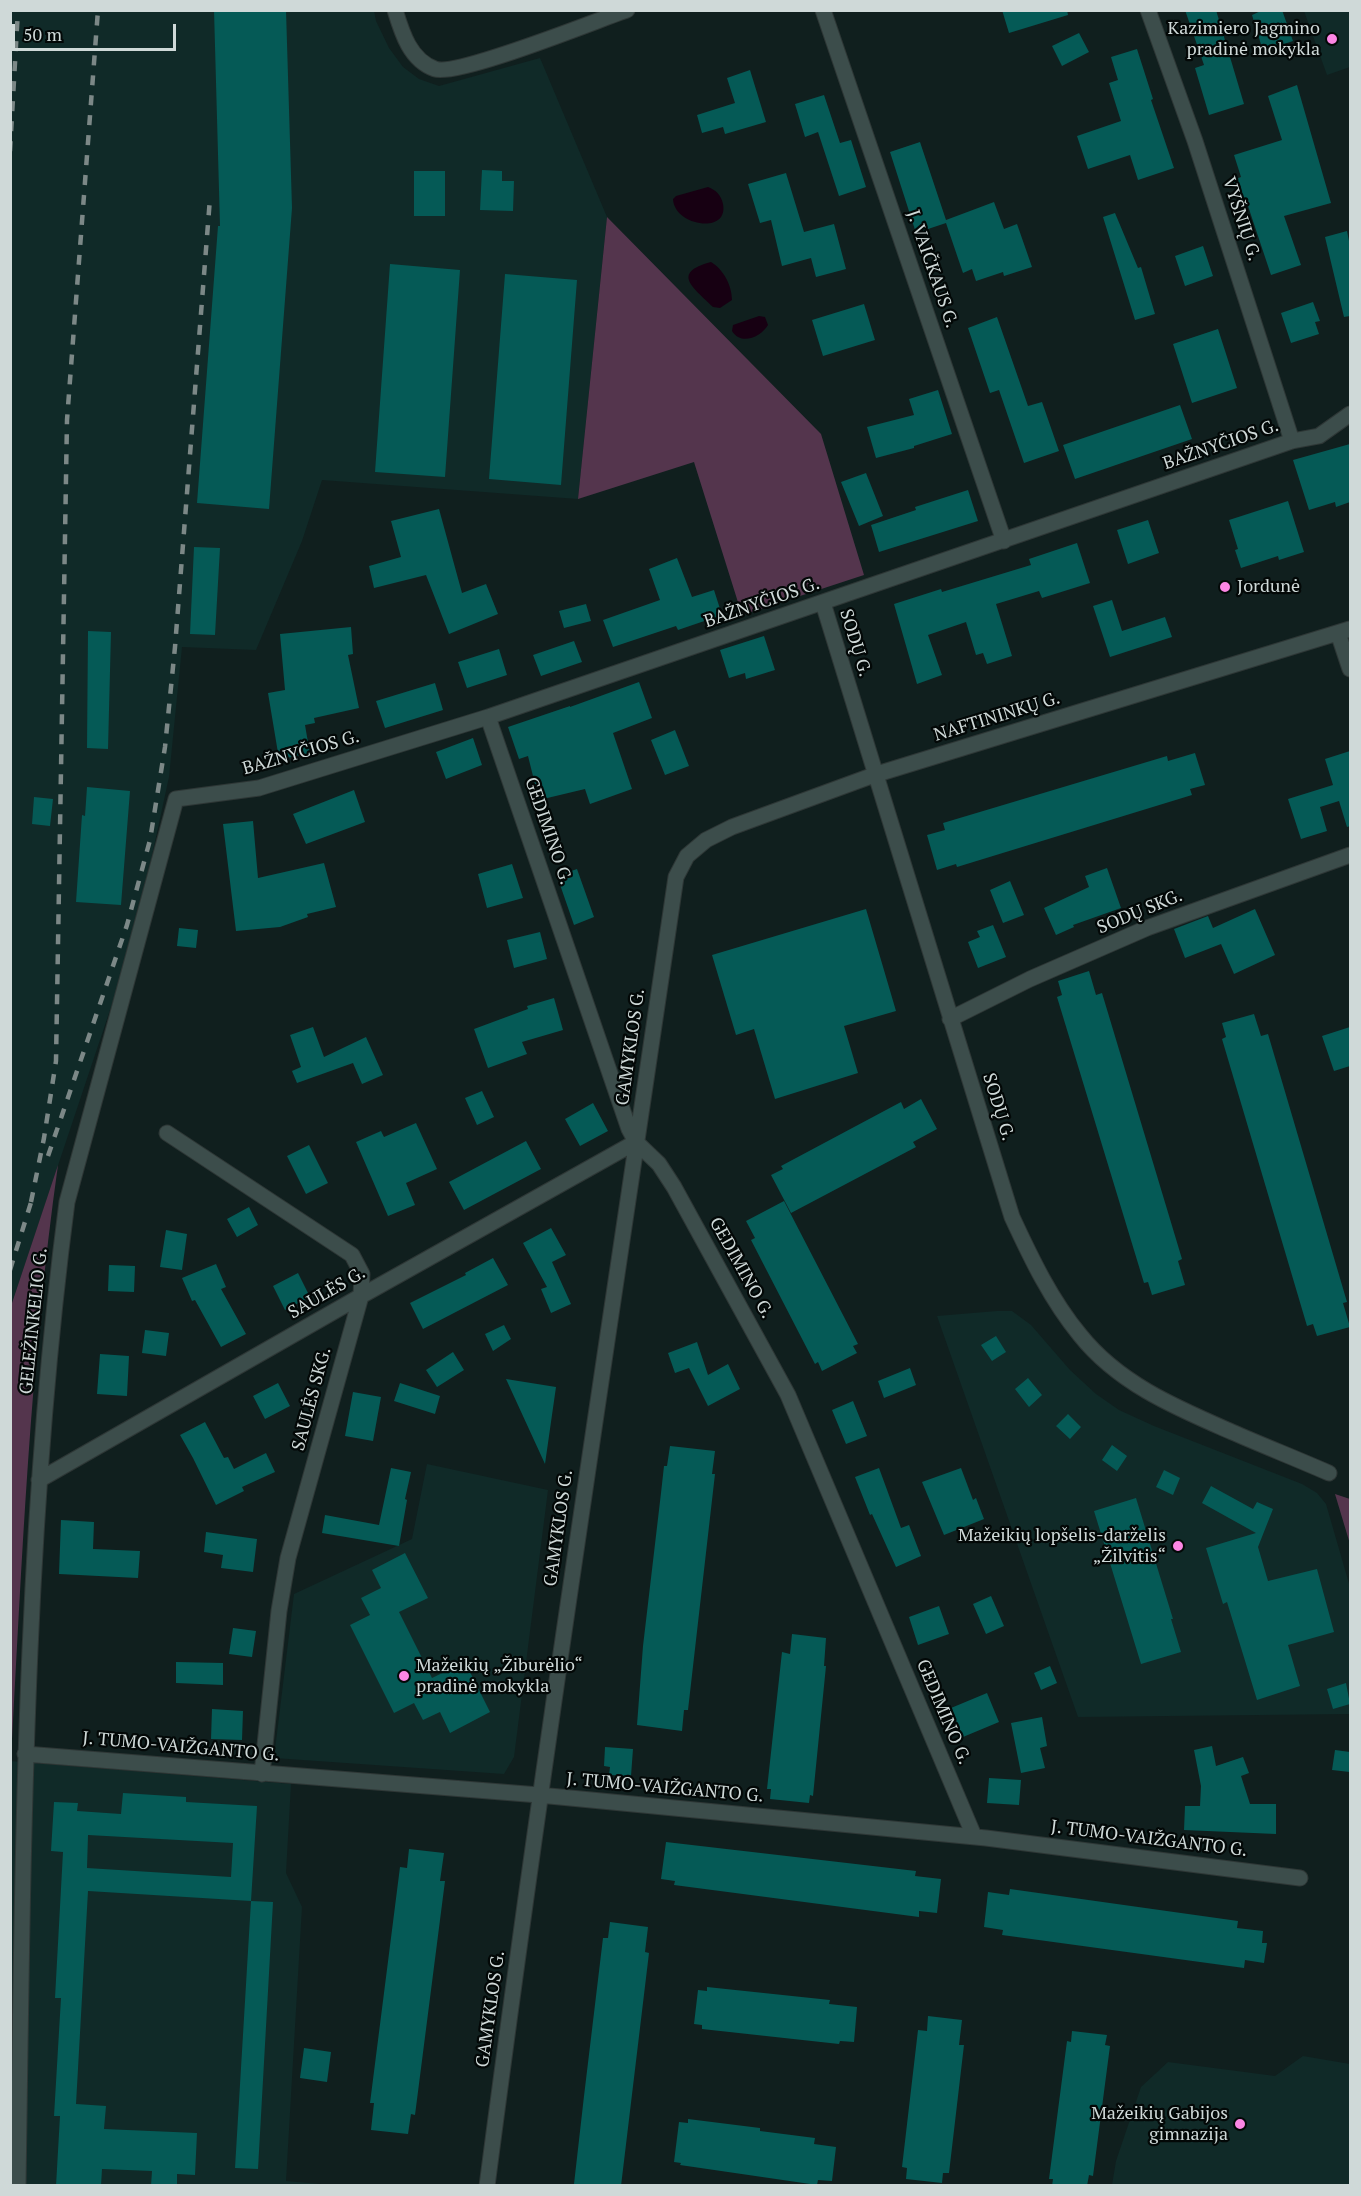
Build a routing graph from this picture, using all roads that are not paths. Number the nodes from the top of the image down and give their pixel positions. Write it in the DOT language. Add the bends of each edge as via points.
graph roads {
  1 [pos="395,10"];
  2 [pos="627,10"];
  3 [pos="823,10"];
  4 [pos="1148,10"];
  5 [pos="1350,414"];
  6 [pos="1292,441"];
  7 [pos="1004,541"];
  8 [pos="823,603"];
  9 [pos="1344,631"];
  10 [pos="1350,669"];
  11 [pos="488,717"];
  12 [pos="874,775"];
  13 [pos="176,799"];
  14 [pos="1350,855"];
  15 [pos="676,877"];
  16 [pos="950,1019"];
  17 [pos="167,1132"];
  18 [pos="636,1142"];
  19 [pos="361,1296"];
  20 [pos="1329,1473"];
  21 [pos="39,1480"];
  22 [pos="25,1754"];
  23 [pos="262,1774"];
  24 [pos="539,1795"];
  25 [pos="974,1836"];
  26 [pos="1300,1878"];
  27 [pos="18,2186"];
  28 [pos="487,2186"];
  1 -- 2 [label="street" via="409,48 421,61 444,71 483,62"];
  3 -- 7 [label="street, J. VAIČKAUS G."];
  4 -- 6 [label="street, VYŠNIŲ G." via="1195,141"];
  5 -- 6 [label="street, BAŽNYČIOS G." via="1318,436"];
  6 -- 7 [label="street, BAŽNYČIOS G."];
  7 -- 8 [label="street, BAŽNYČIOS G."];
  8 -- 11 [label="street, BAŽNYČIOS G."];
  8 -- 12 [label="street, SODŲ G."];
  9 -- 10 [label="street"];
  9 -- 12 [label="street, NAFTININKŲ G."];
  11 -- 13 [label="street, BAŽNYČIOS G." via="259,788"];
  11 -- 18 [label="street, GEDIMINO G."];
  12 -- 15 [label="street, NAFTININKŲ G." via="732,826 687,856"];
  12 -- 16 [label="street, SODŲ G."];
  13 -- 21 [label="street, GELEŽINKELIO G." via="67,1202"];
  14 -- 16 [label="street, SODŲ SKG." via="1147,928"];
  15 -- 18 [label="street, GAMYKLOS G."];
  16 -- 20 [label="street, SODŲ G." via="1011,1217 1056,1302 1081,1336 1136,1385 1170,1405"];
  17 -- 19 [label="street, SAULĖS SKG." via="352,1255 362,1274"];
  18 -- 19 [label="street, SAULĖS G."];
  18 -- 24 [label="street, GAMYKLOS G."];
  18 -- 25 [label="street, GEDIMINO G." via="659,1164 674,1187 788,1395"];
  19 -- 21 [label="street, SAULĖS G."];
  19 -- 23 [label="street, SAULĖS SKG." via="288,1558"];
  21 -- 22 [label="street, GELEŽINKELIO G."];
  22 -- 23 [label="street, J. TUMO-VAIŽGANTO G."];
  22 -- 27 [label="street, GELEŽINKELIO G."];
  23 -- 24 [label="street, J. TUMO-VAIŽGANTO G."];
  24 -- 25 [label="street, J. TUMO-VAIŽGANTO G."];
  24 -- 28 [label="street, GAMYKLOS G."];
  25 -- 26 [label="street, J. TUMO-VAIŽGANTO G."];
}
